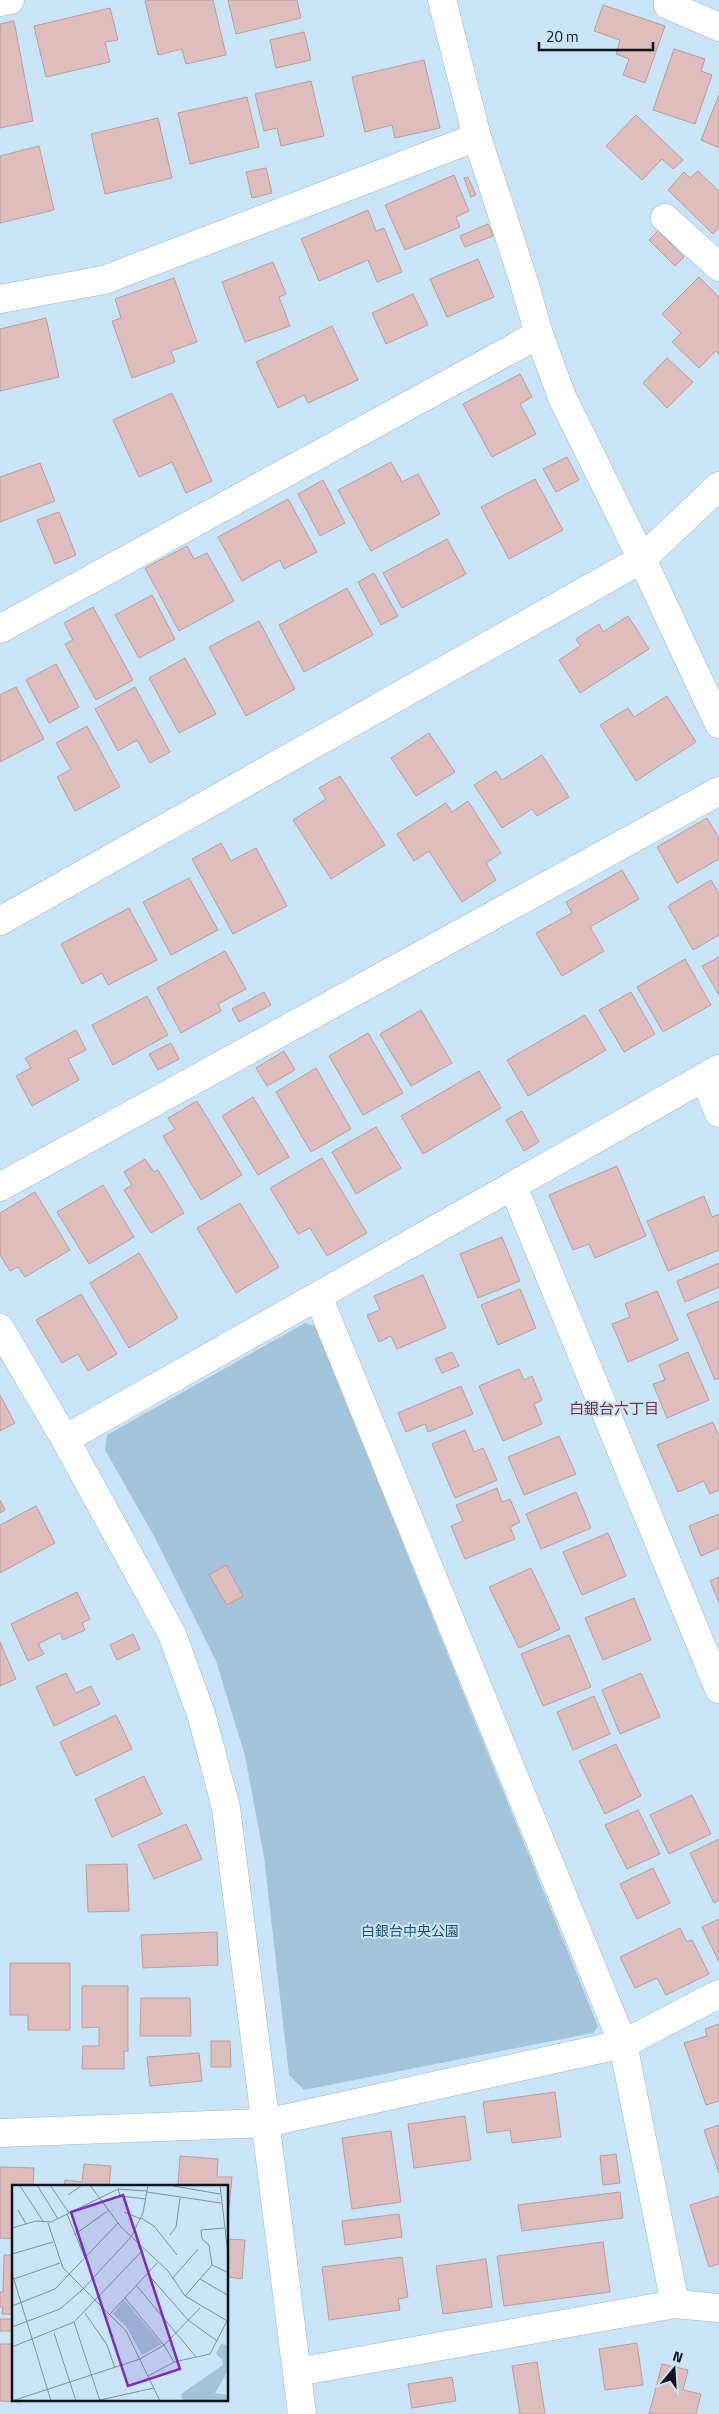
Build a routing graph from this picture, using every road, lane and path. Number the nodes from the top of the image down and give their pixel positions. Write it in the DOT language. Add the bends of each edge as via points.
graph roads {
  1 [pos="10,0"];
  2 [pos="442,0"];
  3 [pos="668,0"];
  4 [pos="0,2"];
  5 [pos="719,27"];
  6 [pos="477,137"];
  7 [pos="665,218"];
  8 [pos="719,268"];
  9 [pos="0,299"];
  10 [pos="539,334"];
  11 [pos="719,486"];
  12 [pos="642,559"];
  13 [pos="0,629"];
  14 [pos="719,724"];
  15 [pos="719,791"];
  16 [pos="0,921"];
  17 [pos="712,1073"];
  18 [pos="719,1113"];
  19 [pos="513,1186"];
  20 [pos="0,1187"];
  21 [pos="318,1296"];
  22 [pos="0,1328"];
  23 [pos="65,1439"];
  24 [pos="719,1689"];
  25 [pos="719,1994"];
  26 [pos="623,2044"];
  27 [pos="266,2123"];
  28 [pos="0,2132"];
  29 [pos="675,2304"];
  30 [pos="719,2308"];
  31 [pos="297,2372"];
  32 [pos="302,2414"];
  1 -- 4 [label="street"];
  2 -- 6 [label="street"];
  3 -- 5 [label="street" via="668,5"];
  6 -- 9 [label="street" via="104,280"];
  6 -- 10 [label="street"];
  7 -- 8 [label="street"];
  10 -- 12 [label="street" via="562,397"];
  10 -- 13 [label="street"];
  11 -- 12 [label="street"];
  12 -- 14 [label="street"];
  12 -- 16 [label="street"];
  15 -- 20 [label="street"];
  17 -- 18 [label="street"];
  17 -- 19 [label="street"];
  19 -- 21 [label="street"];
  19 -- 24 [label="street"];
  21 -- 23 [label="street"];
  21 -- 26 [label="street"];
  22 -- 23 [label="street"];
  23 -- 27 [label="street" via="172,1634 202,1717 226,1808"];
  25 -- 26 [label="street"];
  26 -- 27 [label="street"];
  26 -- 29 [label="street"];
  27 -- 28 [label="street"];
  27 -- 31 [label="street"];
  29 -- 30 [label="street"];
  29 -- 31 [label="street"];
  31 -- 32 [label="street"];
}
